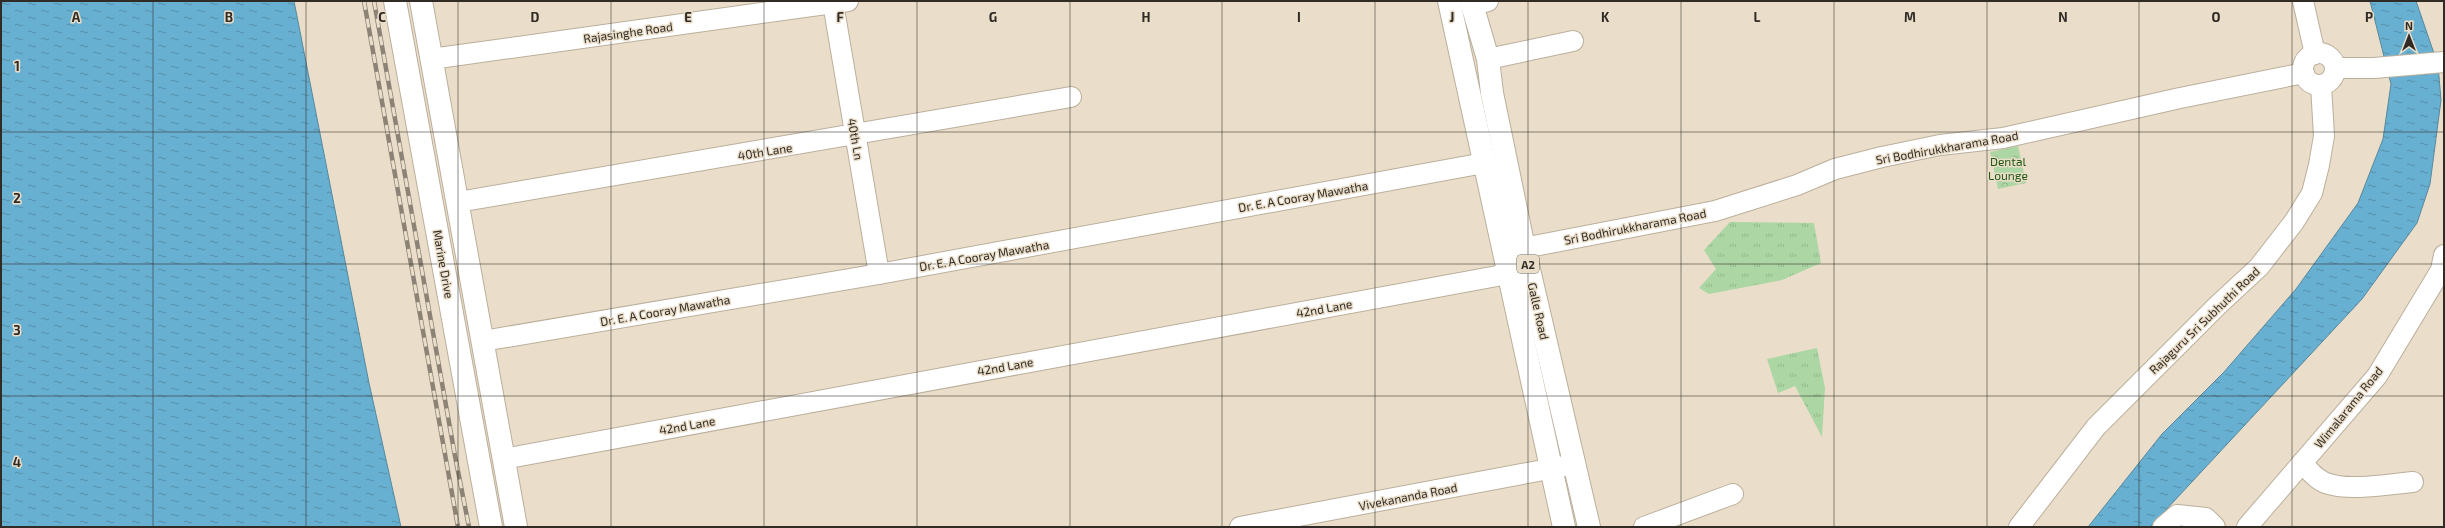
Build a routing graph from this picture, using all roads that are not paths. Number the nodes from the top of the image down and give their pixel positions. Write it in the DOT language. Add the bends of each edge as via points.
graph roads {
  1 [pos="395,1"];
  2 [pos="421,1"];
  3 [pos="1449,1"];
  4 [pos="2303,1"];
  5 [pos="840,2"];
  6 [pos="1477,2"];
  7 [pos="1573,41"];
  8 [pos="2315,54"];
  9 [pos="431,59"];
  10 [pos="1488,59"];
  11 [pos="2441,63"];
  12 [pos="2335,68"];
  13 [pos="2304,73"];
  14 [pos="2321,85"];
  15 [pos="1071,97"];
  16 [pos="856,136"];
  17 [pos="1484,163"];
  18 [pos="458,202"];
  19 [pos="1524,248"];
  20 [pos="2444,255"];
  21 [pos="879,274"];
  22 [pos="1508,274"];
  23 [pos="483,341"];
  24 [pos="503,459"];
  25 [pos="2302,463"];
  26 [pos="1575,464"];
  27 [pos="1551,469"];
  28 [pos="2413,482"];
  29 [pos="1733,494"];
  30 [pos="1313,520"];
  31 [pos="491,527"];
  32 [pos="516,527"];
  33 [pos="1240,527"];
  34 [pos="1564,527"];
  35 [pos="1590,527"];
  36 [pos="1644,527"];
  37 [pos="2019,527"];
  38 [pos="2163,527"];
  39 [pos="2215,527"];
  40 [pos="2247,527"];
  1 -- 31 [label="main road, Marine Drive"];
  2 -- 9 [label="main road, Marine Drive"];
  3 -- 17 [label="main road, Galle Road / A2"];
  4 -- 8 [label="street"];
  5 -- 9 [label="street, Rajasinghe Road"];
  5 -- 16 [label="street, 40th Ln"];
  6 -- 10 [label="main road, Galle Road / A2"];
  7 -- 10 [label="street"];
  8 -- 12 [label="street" via="2328,56"];
  8 -- 13 [label="street" via="2307,59"];
  9 -- 18 [label="main road, Marine Drive"];
  10 -- 19 [label="main road, Galle Road / A2" via="1492,93"];
  11 -- 12 [label="street"];
  12 -- 14 [label="street" via="2333,77"];
  13 -- 14 [label="street" via="2312,83"];
  13 -- 19 [label="street, Sri Bodhirukkharama Road" via="2003,138 1882,157 1835,169 1798,185 1715,211"];
  14 -- 37 [label="street, Rajaguru Sri Subhuthi Road" via="2324,136 2320,166 2312,193 2294,222 2260,267 2218,305 2096,427"];
  15 -- 16 [label="street, 40th Lane"];
  16 -- 18 [label="street, 40th Lane"];
  16 -- 21 [label="street, 40th Ln"];
  17 -- 21 [label="street, Dr. E. A Cooray Mawatha"];
  17 -- 22 [label="main road, Galle Road / A2"];
  18 -- 23 [label="main road, Marine Drive"];
  19 -- 26 [label="main road, Galle Road / A2"];
  20 -- 25 [label="street, Wimalarama Road" via="2441,270 2377,376"];
  21 -- 23 [label="street, Dr. E. A Cooray Mawatha"];
  22 -- 24 [label="street, 42nd Lane"];
  22 -- 27 [label="main road, Galle Road / A2"];
  23 -- 24 [label="main road, Marine Drive"];
  24 -- 32 [label="main road, Marine Drive"];
  25 -- 28 [label="street" via="2315,477 2328,484 2350,486"];
  25 -- 40 [label="street, Wimalarama Road"];
  26 -- 27 [label="street, Vivekananda Road"];
  26 -- 35 [label="main road, Galle Road / A2"];
  27 -- 30 [label="street, Vivekananda Road"];
  27 -- 34 [label="main road, Galle Road / A2"];
  29 -- 36 [label="street"];
  30 -- 33 [label="street, Vivekananda Road"];
  38 -- 39 [label="street" via="2177,515 2206,518"];
}
